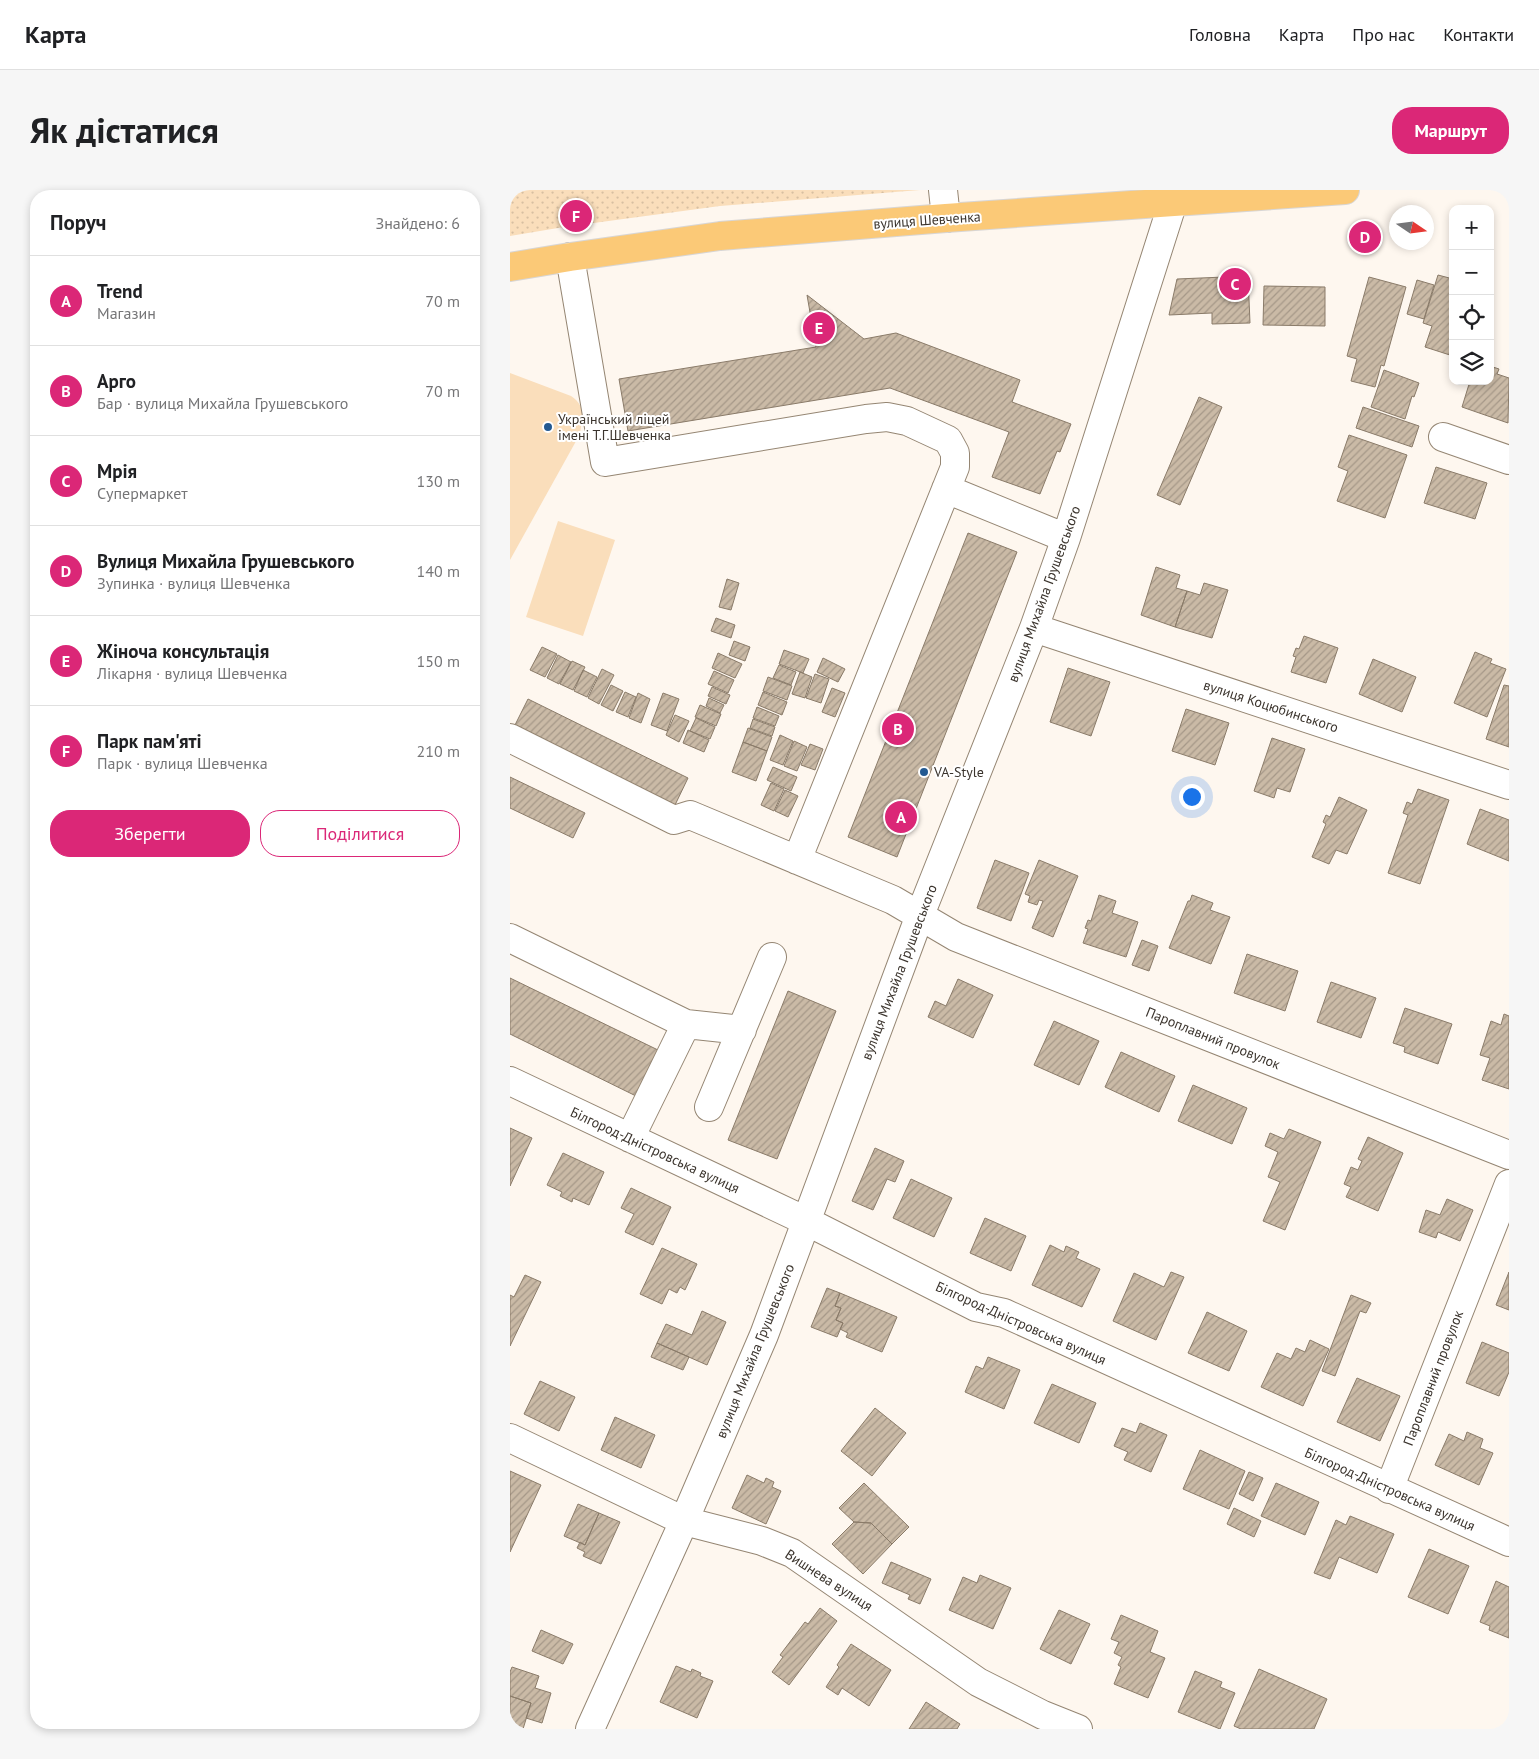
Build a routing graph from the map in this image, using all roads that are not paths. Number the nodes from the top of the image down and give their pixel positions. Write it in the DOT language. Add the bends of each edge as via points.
graph roads {
  1 [pos="943,190"];
  2 [pos="1345,190"];
  3 [pos="1233,194"];
  4 [pos="1173,202"];
  5 [pos="946,218"];
  6 [pos="570,257"];
  7 [pos="510,267"];
  8 [pos="1443,438"];
  9 [pos="1509,460"];
  10 [pos="946,489"];
  11 [pos="1066,538"];
  12 [pos="1034,628"];
  13 [pos="510,738"];
  14 [pos="1509,785"];
  15 [pos="797,860"];
  16 [pos="920,915"];
  17 [pos="510,938"];
  18 [pos="772,957"];
  19 [pos="686,1024"];
  20 [pos="742,1030"];
  21 [pos="510,1081"];
  22 [pos="709,1107"];
  23 [pos="630,1138"];
  24 [pos="1509,1155"];
  25 [pos="1509,1184"];
  26 [pos="806,1221"];
  27 [pos="510,1438"];
  28 [pos="1389,1489"];
  29 [pos="684,1521"];
  30 [pos="1509,1542"];
  31 [pos="590,1729"];
  32 [pos="1078,1729"];
  1 -- 5 [label="street"];
  2 -- 3 [label="main road, вулиця Шевченка"];
  3 -- 4 [label="main road, вулиця Шевченка"];
  4 -- 5 [label="main road, вулиця Шевченка"];
  4 -- 11 [label="street, вулиця Михайла Грушевського"];
  5 -- 6 [label="main road, вулиця Шевченка" via="720,236"];
  6 -- 7 [label="main road, вулиця Шевченка"];
  6 -- 10 [label="street" via="605,462 887,418 907,422 948,440 955,453 955,467"];
  8 -- 9 [label="street"];
  10 -- 11 [label="street"];
  10 -- 15 [label="street"];
  11 -- 12 [label="street, вулиця Михайла Грушевського"];
  12 -- 14 [label="street, вулиця Коцюбинського"];
  12 -- 16 [label="street, вулиця Михайла Грушевського"];
  13 -- 15 [label="street, Пароплавний провулок" via="674,820 690,815"];
  15 -- 16 [label="street, Пароплавний провулок" via="893,900"];
  16 -- 24 [label="street, Пароплавний провулок" via="956,937"];
  16 -- 26 [label="street, вулиця Михайла Грушевського"];
  17 -- 19 [label="street"];
  18 -- 20 [label="street"];
  19 -- 20 [label="street"];
  19 -- 23 [label="street"];
  20 -- 22 [label="street"];
  21 -- 23 [label="street, Білгород-Дністровська вулиця"];
  23 -- 26 [label="street, Білгород-Дністровська вулиця"];
  25 -- 28 [label="street, Пароплавний провулок"];
  26 -- 28 [label="street, Білгород-Дністровська вулиця" via="976,1306 1004,1314"];
  26 -- 29 [label="street, вулиця Михайла Грушевського" via="764,1335"];
  27 -- 29 [label="street, Вишнева вулиця"];
  28 -- 30 [label="street, Білгород-Дністровська вулиця"];
  29 -- 31 [label="street, вулиця Михайла Грушевського"];
  29 -- 32 [label="street, Вишнева вулиця" via="762,1541 792,1553 978,1682"];
}
